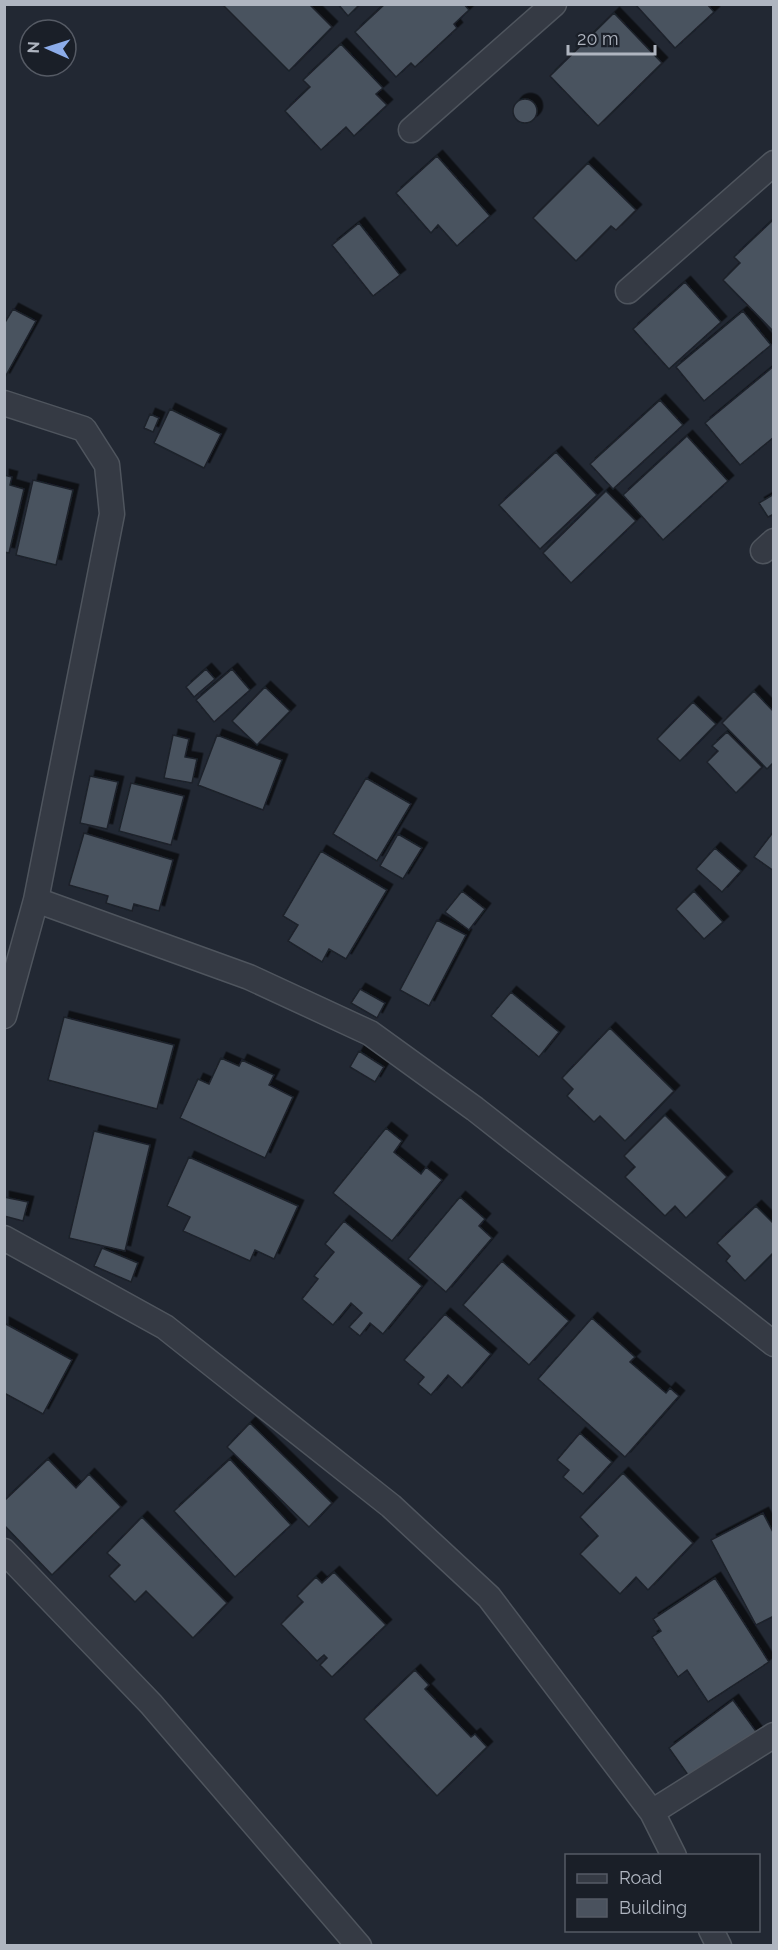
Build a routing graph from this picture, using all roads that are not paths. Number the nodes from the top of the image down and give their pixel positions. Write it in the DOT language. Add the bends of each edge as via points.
graph roads {
  1 [pos="554,4"];
  2 [pos="411,130"];
  3 [pos="774,163"];
  4 [pos="628,291"];
  5 [pos="4,403"];
  6 [pos="36,900"];
  7 [pos="4,1016"];
  8 [pos="4,1238"];
  9 [pos="774,1344"];
  10 [pos="4,1551"];
  11 [pos="774,1735"];
  12 [pos="652,1812"];
  13 [pos="673,1854"];
  14 [pos="712,1932"];
  15 [pos="359,1946"];
  16 [pos="719,1946"];
  1 -- 2 [label="street"];
  3 -- 4 [label="street"];
  5 -- 6 [label="street" via="84,429 107,465 112,514"];
  6 -- 7 [label="street"];
  6 -- 9 [label="street" via="249,977 370,1033 475,1109"];
  8 -- 12 [label="street" via="165,1327 391,1506 489,1597"];
  10 -- 15 [label="street" via="151,1704"];
  11 -- 12 [label="street"];
  12 -- 13 [label="street"];
  14 -- 16 [label="street"];
}
